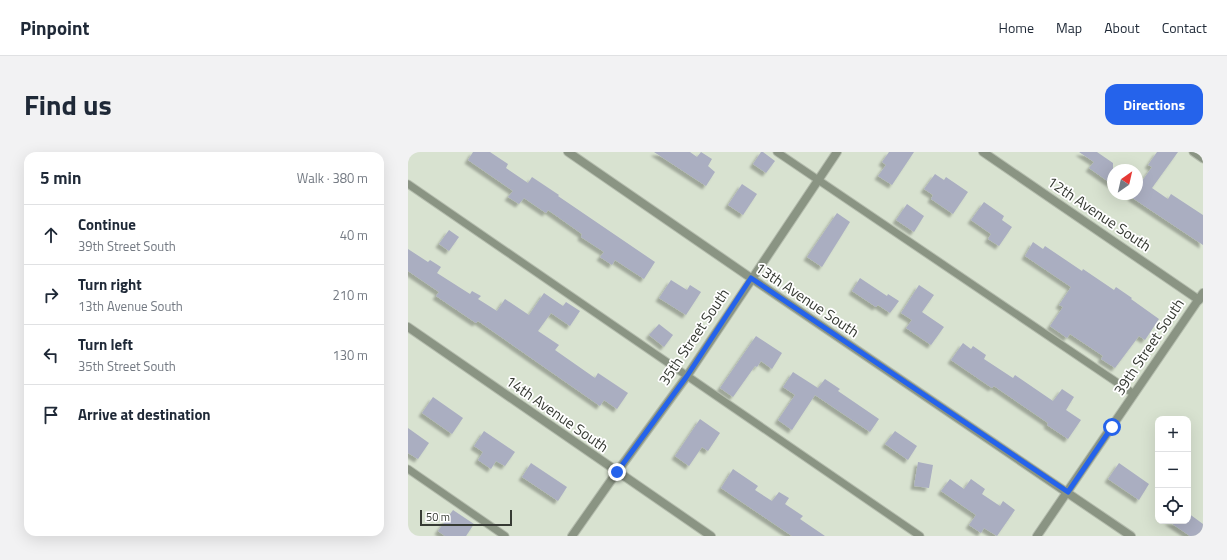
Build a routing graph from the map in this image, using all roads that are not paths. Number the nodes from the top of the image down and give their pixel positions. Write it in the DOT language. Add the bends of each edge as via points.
graph roads {
  1 [pos="568,152"];
  2 [pos="777,152"];
  3 [pos="837,152"];
  4 [pos="983,152"];
  5 [pos="1193,152"];
  6 [pos="1203,159"];
  7 [pos="818,180"];
  8 [pos="408,184"];
  9 [pos="751,278"];
  10 [pos="1201,296"];
  11 [pos="408,327"];
  12 [pos="687,376"];
  13 [pos="1134,394"];
  14 [pos="408,469"];
  15 [pos="617,472"];
  16 [pos="1068,492"];
  17 [pos="505,536"];
  18 [pos="572,536"];
  19 [pos="711,536"];
  20 [pos="920,536"];
  21 [pos="1037,536"];
  22 [pos="1131,536"];
  1 -- 9 [label="street, 13th Avenue South"];
  2 -- 7 [label="lane"];
  3 -- 7 [label="street, 35th Street South"];
  4 -- 10 [label="street, 12th Avenue South"];
  5 -- 6 [label="lane"];
  7 -- 9 [label="street, 35th Street South"];
  7 -- 13 [label="lane"];
  8 -- 12 [label="lane"];
  9 -- 12 [label="street, 35th Street South"];
  9 -- 16 [label="street, 13th Avenue South"];
  10 -- 13 [label="street, 39th Street South"];
  11 -- 15 [label="street, 14th Avenue South"];
  12 -- 15 [label="street, 35th Street South"];
  12 -- 20 [label="lane"];
  13 -- 16 [label="street, 39th Street South"];
  14 -- 17 [label="lane"];
  15 -- 18 [label="street, 35th Street South"];
  15 -- 19 [label="street, 14th Avenue South"];
  16 -- 21 [label="street, 39th Street South"];
  16 -- 22 [label="street, 13th Avenue South"];
}
